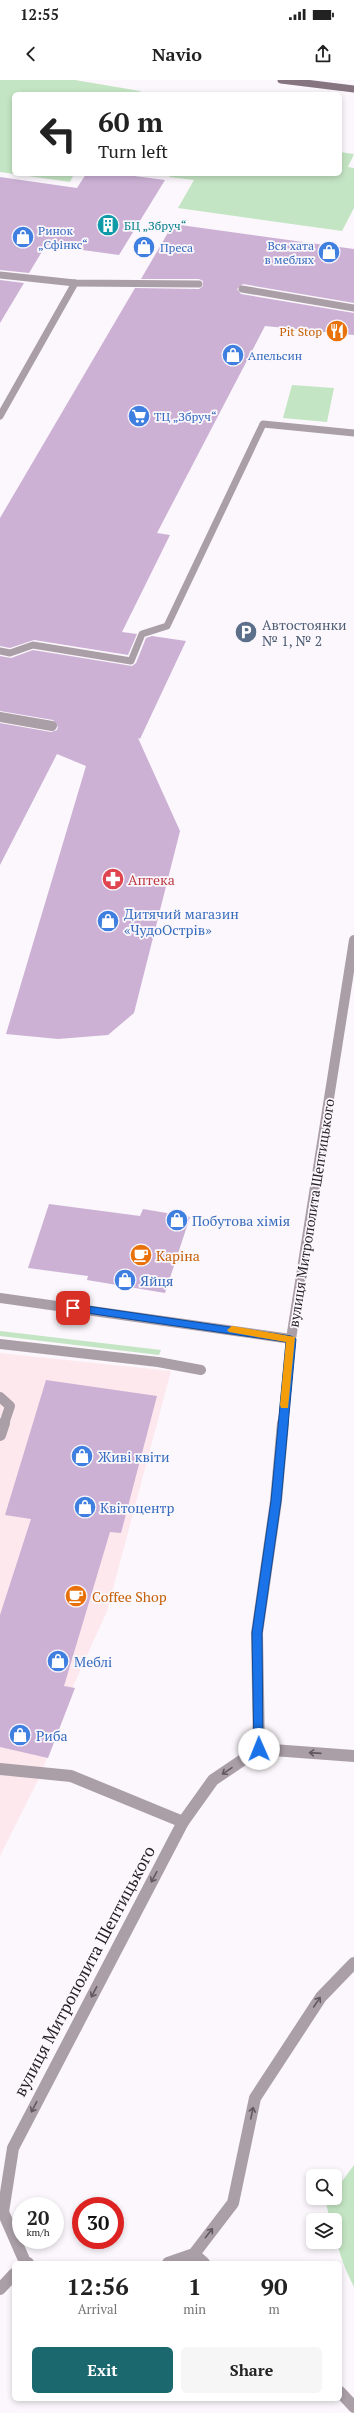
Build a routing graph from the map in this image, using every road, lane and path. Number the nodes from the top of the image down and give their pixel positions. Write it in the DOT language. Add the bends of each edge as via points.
graph roads {
  1 [pos="282,80"];
  2 [pos="354,89"];
  3 [pos="0,275"];
  4 [pos="75,283"];
  5 [pos="199,284"];
  6 [pos="242,289"];
  7 [pos="354,308"];
  8 [pos="1,414"];
  9 [pos="354,433"];
  10 [pos="0,651"];
  11 [pos="0,717"];
  12 [pos="52,726"];
  13 [pos="354,940"];
  14 [pos="0,1298"];
  15 [pos="291,1339"];
  16 [pos="0,1344"];
  17 [pos="201,1370"];
  18 [pos="0,1397"];
  19 [pos="0,1435"];
  20 [pos="259,1749"];
  21 [pos="354,1756"];
  22 [pos="0,1769"];
  23 [pos="183,1822"];
  24 [pos="354,1963"];
  25 [pos="194,2254"];
  26 [pos="25,2261"];
  27 [pos="174,2261"];
  28 [pos="202,2261"];
  29 [pos="12,2276"];
  30 [pos="0,2289"];
  31 [pos="342,2394"];
  32 [pos="354,2407"];
  1 -- 2 [label="main road"];
  3 -- 4 [label="street"];
  4 -- 5 [label="street"];
  4 -- 8 [label="street"];
  6 -- 7 [label="street"];
  9 -- 10 [label="street" via="263,424 167,626 142,634 131,661 34,645 10,653"];
  11 -- 12 [label="street"];
  13 -- 15 [label="street, вулиця Митрополита Шептицького"];
  14 -- 15 [label="street"];
  15 -- 20 [label="street, вулиця Митрополита Шептицького" via="276,1501 257,1633"];
  16 -- 17 [label="street" via="158,1362"];
  18 -- 19 [label="street" via="10,1406"];
  21 -- 20 [label="street, one-way"];
  20 -- 23 [label="street, вулиця Митрополита Шептицького, one-way" via="213,1780"];
  22 -- 23 [label="street" via="71,1776"];
  23 -- 26 [label="street, вулиця Митрополита Шептицького, one-way" via="13,2148 3,2212"];
  25 -- 24 [label="street, one-way" via="233,2203 255,2098 321,1997"];
  25 -- 27 [label="street"];
  25 -- 28 [label="street"];
  29 -- 30 [label="street"];
  31 -- 32 [label="street"];
}
